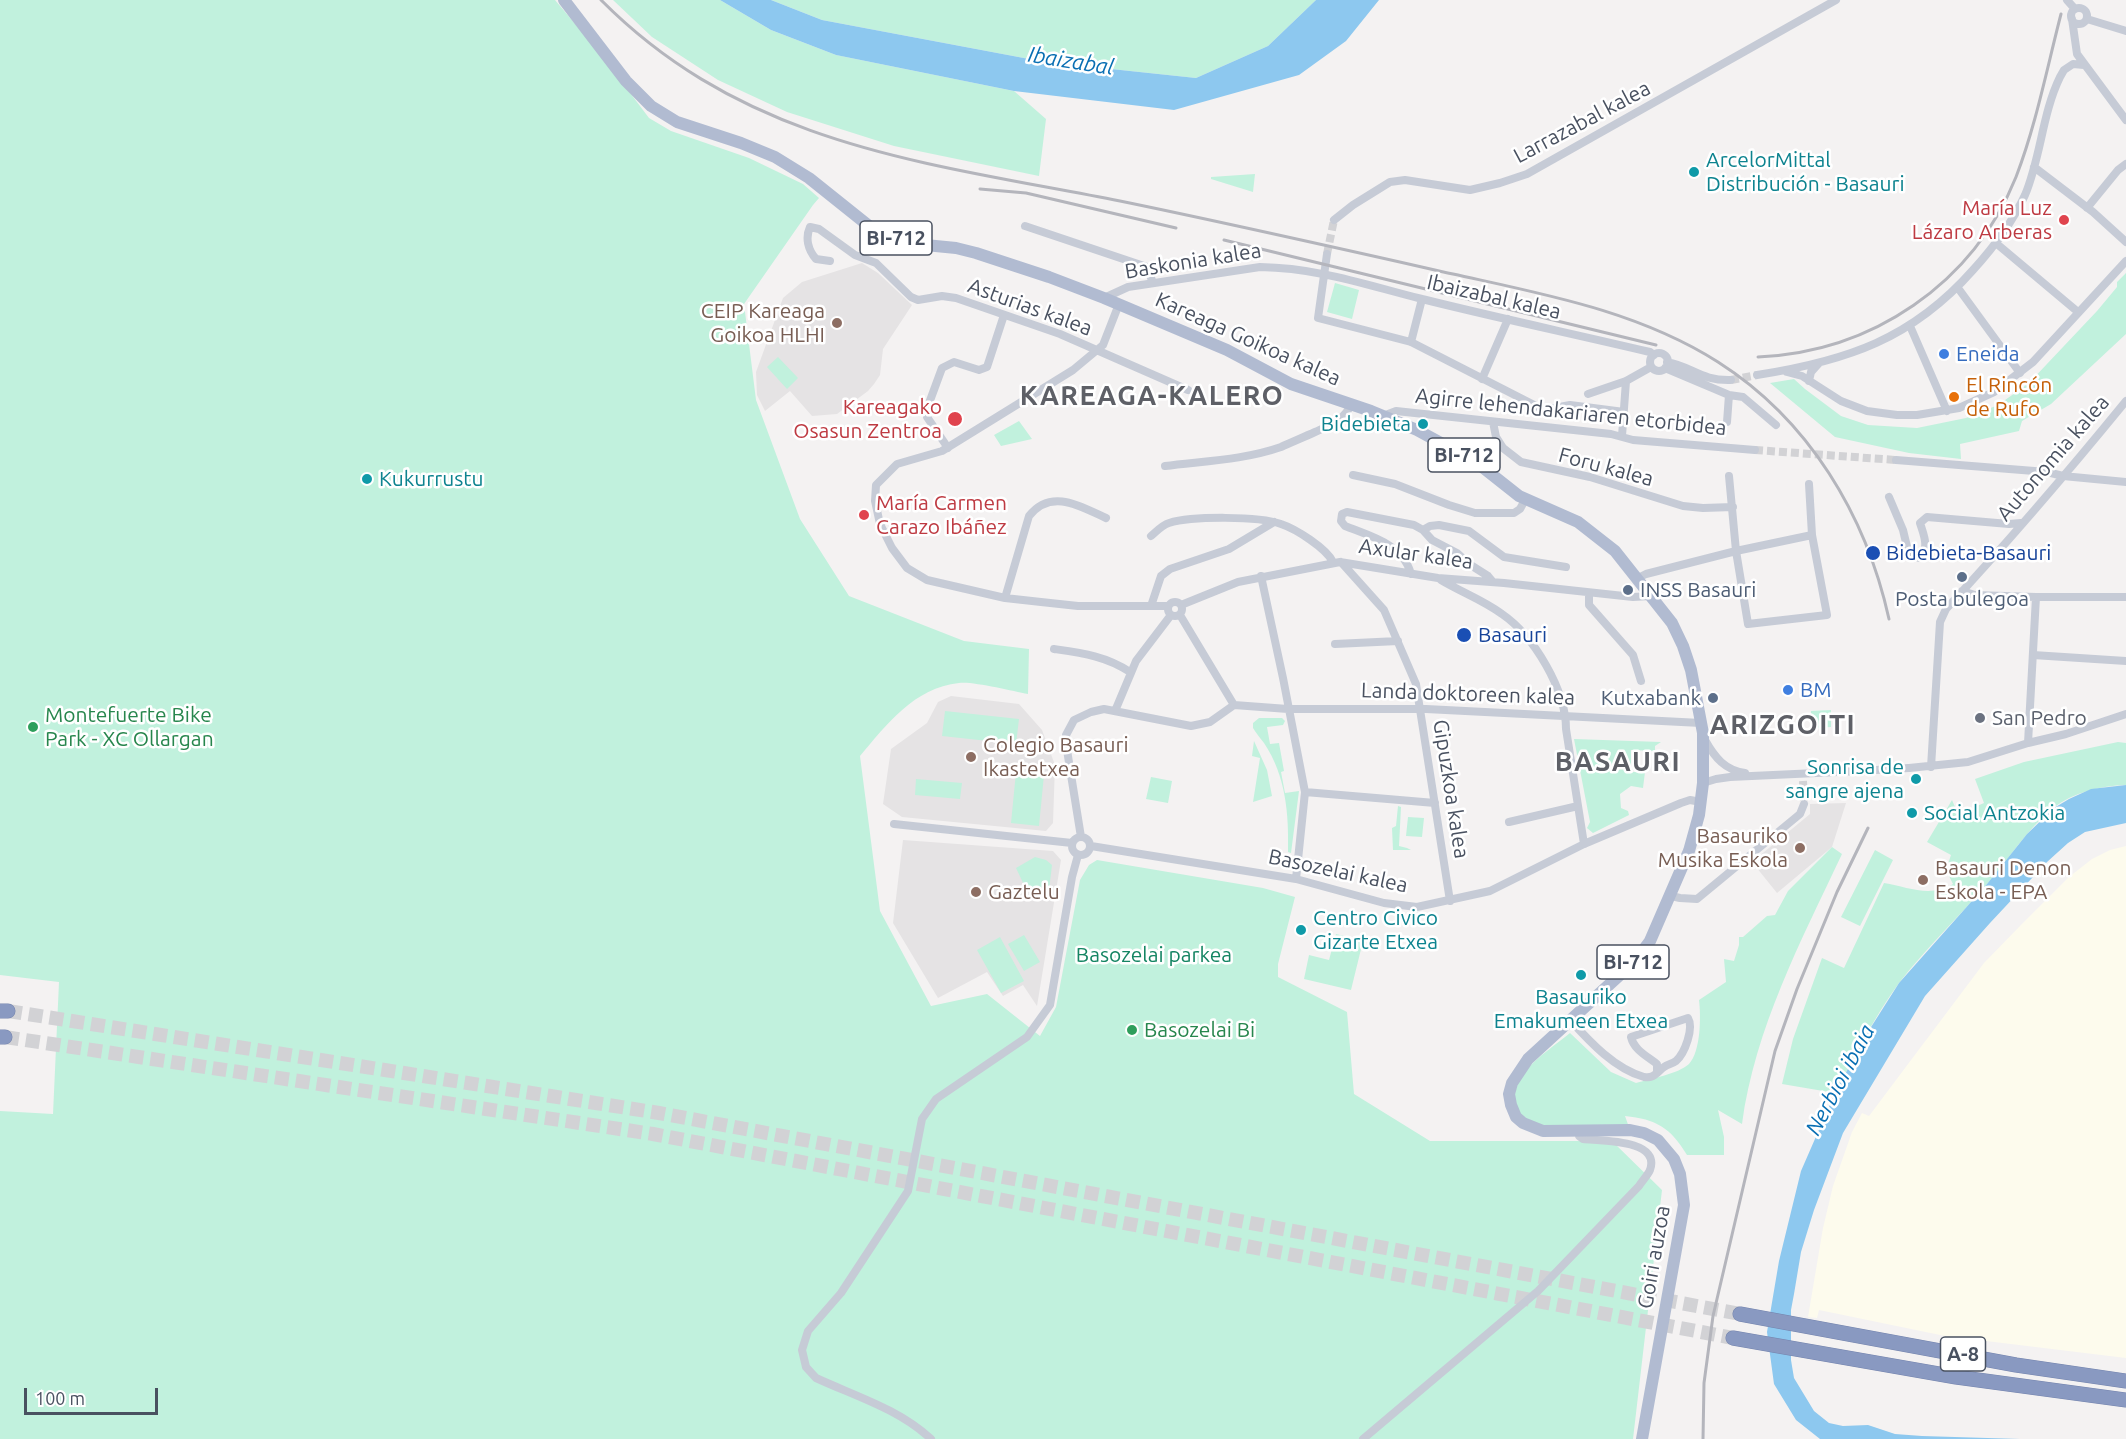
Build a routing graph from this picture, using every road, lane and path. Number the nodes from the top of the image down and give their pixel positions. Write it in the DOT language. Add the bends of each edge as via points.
graph roads {
  1 [pos="564,0"];
  2 [pos="1836,0"];
  3 [pos="2067,0"];
  4 [pos="2080,6"];
  5 [pos="2072,19"];
  6 [pos="2084,21"];
  7 [pos="2126,31"];
  8 [pos="2076,42"];
  9 [pos="2077,54"];
  10 [pos="2073,63"];
  11 [pos="2084,65"];
  12 [pos="2126,118"];
  13 [pos="2126,164"];
  14 [pos="2034,167"];
  15 [pos="2087,208"];
  16 [pos="1334,220"];
  17 [pos="1025,226"];
  18 [pos="2126,242"];
  19 [pos="1997,243"];
  20 [pos="1327,254"];
  21 [pos="830,261"];
  22 [pos="2126,261"];
  23 [pos="1324,273"];
  24 [pos="1153,283"];
  25 [pos="1958,288"];
  26 [pos="1104,298"];
  27 [pos="1422,299"];
  28 [pos="1119,304"];
  29 [pos="2078,312"];
  30 [pos="1004,315"];
  31 [pos="1508,319"];
  32 [pos="1910,326"];
  33 [pos="1411,342"];
  34 [pos="1096,351"];
  35 [pos="1654,355"];
  36 [pos="1819,363"];
  37 [pos="1666,365"];
  38 [pos="1651,367"];
  39 [pos="1779,371"];
  40 [pos="2020,373"];
  41 [pos="1757,375"];
  42 [pos="1482,379"];
  43 [pos="1731,380"];
  44 [pos="1626,381"];
  45 [pos="1809,381"];
  46 [pos="1188,390"];
  47 [pos="1588,394"];
  48 [pos="1729,395"];
  49 [pos="2126,401"];
  50 [pos="1351,404"];
  51 [pos="1947,411"];
  52 [pos="1624,412"];
  53 [pos="1383,416"];
  54 [pos="1492,422"];
  55 [pos="1727,422"];
  56 [pos="1776,425"];
  57 [pos="1622,436"];
  58 [pos="948,448"];
  59 [pos="1755,450"];
  60 [pos="1896,460"];
  61 [pos="1165,466"];
  62 [pos="1353,475"];
  63 [pos="1729,476"];
  64 [pos="2063,476"];
  65 [pos="2126,482"];
  66 [pos="1809,484"];
  67 [pos="1888,496"];
  68 [pos="1525,500"];
  69 [pos="1733,507"];
  70 [pos="1106,518"];
  71 [pos="1274,522"];
  72 [pos="2021,523"];
  73 [pos="1423,530"];
  74 [pos="1812,535"];
  75 [pos="1151,536"];
  76 [pos="1736,551"];
  77 [pos="1337,562"];
  78 [pos="1566,567"];
  79 [pos="1411,574"];
  80 [pos="1261,576"];
  81 [pos="1438,578"];
  82 [pos="1638,578"];
  83 [pos="1493,582"];
  84 [pos="1962,591"];
  85 [pos="1589,594"];
  86 [pos="1651,596"];
  87 [pos="2036,597"];
  88 [pos="2126,597"];
  89 [pos="1005,598"];
  90 [pos="1181,605"];
  91 [pos="1151,606"];
  92 [pos="1168,606"];
  93 [pos="1175,615"];
  94 [pos="1398,641"];
  95 [pos="1335,644"];
  96 [pos="1054,649"];
  97 [pos="2033,655"];
  98 [pos="2126,661"];
  99 [pos="1130,672"];
  100 [pos="1641,681"];
  101 [pos="1234,705"];
  102 [pos="1288,709"];
  103 [pos="1420,709"];
  104 [pos="1115,711"];
  105 [pos="2126,714"];
  106 [pos="1566,715"];
  107 [pos="1702,728"];
  108 [pos="2028,743"];
  109 [pos="1716,758"];
  110 [pos="1703,765"];
  111 [pos="1931,767"];
  112 [pos="1764,776"];
  113 [pos="1703,783"];
  114 [pos="1305,792"];
  115 [pos="1701,802"];
  116 [pos="1435,803"];
  117 [pos="1804,804"];
  118 [pos="1578,806"];
  119 [pos="1509,822"];
  120 [pos="894,824"];
  121 [pos="1081,837"];
  122 [pos="1072,843"];
  123 [pos="1584,844"];
  124 [pos="1091,846"];
  125 [pos="1078,855"];
  126 [pos="1296,879"];
  127 [pos="1675,897"];
  128 [pos="1450,901"];
  129 [pos="1570,1021"];
  130 [pos="1658,1073"];
  131 [pos="1511,1105"];
  132 [pos="1579,1131"];
  133 [pos="1747,1315"];
  134 [pos="1733,1338"];
  135 [pos="2126,1381"];
  136 [pos="2126,1400"];
  137 [pos="931,1439"];
  138 [pos="1364,1439"];
  139 [pos="1642,1439"];
  1 -- 26 [label="main road, Kareaga Goikoa kalea / BI-712" via="626,81 663,115 775,157 880,232 915,244 956,248 998,259"];
  2 -- 16 [label="street, Larrazabal kalea" via="1527,174 1470,190 1405,180 1390,182"];
  3 -- 4 [label="street"];
  4 -- 5 [label="street" via="2072,13"];
  4 -- 6 [label="street" via="2085,11"];
  5 -- 6 [label="street" via="2077,24"];
  5 -- 8 [label="street"];
  6 -- 7 [label="street"];
  6 -- 8 [label="street"];
  8 -- 9 [label="street"];
  9 -- 10 [label="street"];
  9 -- 11 [label="street"];
  10 -- 11 [label="street"];
  10 -- 14 [label="street" via="2056,84"];
  11 -- 12 [label="street"];
  13 -- 15 [label="street"];
  14 -- 15 [label="street"];
  14 -- 19 [label="street" via="2024,196"];
  15 -- 18 [label="street"];
  17 -- 24 [label="street" via="1147,267"];
  19 -- 25 [label="street"];
  19 -- 29 [label="street"];
  20 -- 23 [label="street"];
  21 -- 30 [label="street, Asturias kalea" via="816,259 810,252 810,227 819,229 855,255 876,263 911,297 956,298"];
  22 -- 29 [label="street"];
  23 -- 24 [label="street, Baskonia kalea" via="1260,267"];
  23 -- 27 [label="street, Ibaizabal kalea"];
  23 -- 33 [label="street" via="1318,318"];
  24 -- 26 [label="street, Baskonia kalea" via="1128,287"];
  25 -- 32 [label="street"];
  25 -- 40 [label="street"];
  26 -- 28 [label="main road, Kareaga Goikoa kalea / BI-712"];
  27 -- 31 [label="street, Ibaizabal kalea"];
  27 -- 33 [label="street"];
  28 -- 34 [label="street" via="1103,345"];
  28 -- 50 [label="main road, Kareaga Goikoa kalea / BI-712" via="1237,355 1291,384"];
  29 -- 40 [label="street"];
  30 -- 34 [label="street, Asturias kalea"];
  30 -- 58 [label="street" via="987,367 979,369 954,362 942,368 927,417"];
  31 -- 35 [label="street, Ibaizabal kalea"];
  31 -- 42 [label="street"];
  32 -- 36 [label="street" via="1882,341"];
  32 -- 51 [label="street"];
  33 -- 42 [label="street"];
  34 -- 46 [label="street, Asturias kalea"];
  34 -- 58 [label="street" via="1073,370"];
  35 -- 37 [label="street" via="1664,356"];
  35 -- 38 [label="street"];
  36 -- 39 [label="street"];
  36 -- 45 [label="street"];
  37 -- 38 [label="street" via="1658,371"];
  37 -- 43 [label="street" via="1708,378"];
  37 -- 48 [label="street"];
  38 -- 44 [label="street"];
  39 -- 41 [label="street"];
  39 -- 45 [label="street"];
  40 -- 51 [label="street" via="1994,392"];
  42 -- 52 [label="street" via="1544,410 1570,405"];
  44 -- 47 [label="street"];
  44 -- 52 [label="street"];
  45 -- 51 [label="street" via="1841,401 1867,411 1897,415"];
  48 -- 55 [label="street"];
  48 -- 56 [label="street" via="1743,397"];
  49 -- 64 [label="street, Autonomia kalea"];
  50 -- 53 [label="main road, Kareaga Goikoa kalea / BI-712"];
  50 -- 61 [label="street" via="1337,421 1280,447"];
  52 -- 57 [label="street"];
  53 -- 54 [label="street, Agirre lehendakariaren etorbidea" via="1396,411"];
  53 -- 68 [label="main road, Kareaga Goikoa kalea / BI-712" via="1462,453"];
  54 -- 57 [label="street, Agirre lehendakariaren etorbidea"];
  54 -- 69 [label="street, Foru kalea" via="1503,448 1521,462 1590,477 1683,506"];
  57 -- 59 [label="street, Agirre lehendakariaren etorbidea"];
  58 -- 89 [label="street" via="897,464 876,486 880,524 892,548 916,575"];
  60 -- 64 [label="street"];
  62 -- 68 [label="street" via="1395,484 1475,513 1514,513"];
  63 -- 69 [label="street"];
  64 -- 65 [label="street"];
  64 -- 72 [label="street, Autonomia kalea"];
  66 -- 74 [label="street"];
  67 -- 72 [label="street" via="1913,557 1924,553 1920,523 1927,517"];
  68 -- 82 [label="main road, Kareaga Goikoa kalea / BI-712" via="1588,529 1615,551"];
  69 -- 76 [label="street"];
  70 -- 89 [label="street" via="1070,501 1036,507 1029,516"];
  71 -- 75 [label="street" via="1195,519 1170,523"];
  71 -- 77 [label="street, Gipuzkoa kalea" via="1302,536"];
  71 -- 91 [label="street" via="1229,549 1170,569 1161,576"];
  72 -- 84 [label="street, Autonomia kalea"];
  73 -- 78 [label="street" via="1439,525 1469,531 1504,557"];
  73 -- 79 [label="street" via="1347,512 1341,517 1345,526 1392,547"];
  73 -- 83 [label="street"];
  74 -- 76 [label="street"];
  74 -- 76 [label="street" via="1827,615 1748,624"];
  76 -- 82 [label="street"];
  77 -- 79 [label="street, Axular kalea"];
  77 -- 80 [label="street, Axular kalea"];
  77 -- 94 [label="street, Gipuzkoa kalea" via="1384,610"];
  79 -- 81 [label="street, Axular kalea"];
  80 -- 90 [label="street, Axular kalea"];
  80 -- 102 [label="street"];
  81 -- 83 [label="street, Axular kalea"];
  81 -- 106 [label="street" via="1491,606 1516,627 1540,656"];
  82 -- 86 [label="main road, Kareaga Goikoa kalea / BI-712"];
  83 -- 85 [label="street, Axular kalea"];
  84 -- 87 [label="street"];
  84 -- 111 [label="street, Autonomia kalea" via="1940,622"];
  85 -- 86 [label="street, Axular kalea"];
  85 -- 100 [label="street" via="1589,605 1633,655"];
  86 -- 107 [label="main road, Kareaga Goikoa kalea / BI-712" via="1683,646"];
  87 -- 88 [label="street"];
  87 -- 97 [label="street"];
  89 -- 91 [label="street" via="1078,606"];
  90 -- 92 [label="street" via="1174,602"];
  90 -- 93 [label="street"];
  91 -- 92 [label="street"];
  92 -- 93 [label="street" via="1168,612"];
  93 -- 99 [label="street"];
  93 -- 101 [label="street"];
  94 -- 95 [label="street"];
  94 -- 103 [label="street, Gipuzkoa kalea" via="1416,684"];
  96 -- 99 [label="street" via="1090,654"];
  97 -- 98 [label="street"];
  97 -- 108 [label="street"];
  99 -- 104 [label="street"];
  101 -- 102 [label="street, Landa doktoreen kalea"];
  101 -- 104 [label="street" via="1203,725 1191,726"];
  102 -- 103 [label="street, Landa doktoreen kalea"];
  102 -- 114 [label="street"];
  103 -- 106 [label="street, Landa doktoreen kalea"];
  103 -- 116 [label="street, Gipuzkoa kalea"];
  104 -- 121 [label="street" via="1104,709 1074,720 1066,735"];
  105 -- 108 [label="street"];
  106 -- 107 [label="street, Landa doktoreen kalea"];
  106 -- 118 [label="street"];
  107 -- 109 [label="street"];
  107 -- 110 [label="main road, Kareaga Goikoa kalea / BI-712"];
  108 -- 111 [label="street" via="1968,762"];
  109 -- 110 [label="street"];
  109 -- 112 [label="street" via="1730,769"];
  110 -- 113 [label="main road, Kareaga Goikoa kalea / BI-712"];
  111 -- 112 [label="street, bridge" via="1802,778"];
  112 -- 113 [label="street" via="1716,778"];
  113 -- 115 [label="main road, Kareaga Goikoa kalea / BI-712"];
  114 -- 116 [label="street"];
  114 -- 126 [label="street"];
  115 -- 123 [label="street, Basozelai kalea" via="1681,802"];
  115 -- 127 [label="main road, Kareaga Goikoa kalea / BI-712"];
  116 -- 128 [label="street, Gipuzkoa kalea"];
  117 -- 127 [label="street" via="1800,814 1696,899"];
  118 -- 119 [label="street"];
  118 -- 123 [label="street"];
  120 -- 122 [label="street"];
  121 -- 122 [label="street"];
  121 -- 124 [label="street" via="1087,838"];
  122 -- 125 [label="street"];
  123 -- 128 [label="street, Basozelai kalea" via="1490,891"];
  124 -- 125 [label="street" via="1087,854"];
  124 -- 126 [label="street, Basozelai kalea"];
  125 -- 137 [label="street" via="1050,1005 1027,1037 931,1105 922,1119 908,1191 841,1293 808,1332 802,1350 806,1367 816,1378 898,1414"];
  126 -- 128 [label="street, Basozelai kalea" via="1384,903 1418,907"];
  127 -- 129 [label="main road, Kareaga Goikoa kalea / BI-712" via="1635,961"];
  129 -- 130 [label="street" via="1623,1066 1646,1077"];
  129 -- 131 [label="main road, Kareaga Goikoa kalea / BI-712" via="1519,1070 1509,1094"];
  130 -- 130 [label="street" via="1676,1061 1683,1050 1688,1018 1631,1037 1639,1052 1657,1064"];
  131 -- 132 [label="main road, Goiri auzoa / BI-712" via="1523,1123 1543,1131"];
  132 -- 138 [label="street" via="1583,1139 1635,1144 1645,1150 1650,1170 1538,1291"];
  132 -- 139 [label="main road, Goiri auzoa / BI-712" via="1630,1130 1658,1140 1674,1159 1683,1186 1684,1205"];
  133 -- 135 [label="highway, A-8" via="2016,1365"];
  134 -- 136 [label="highway, A-8" via="2016,1386"];
}
